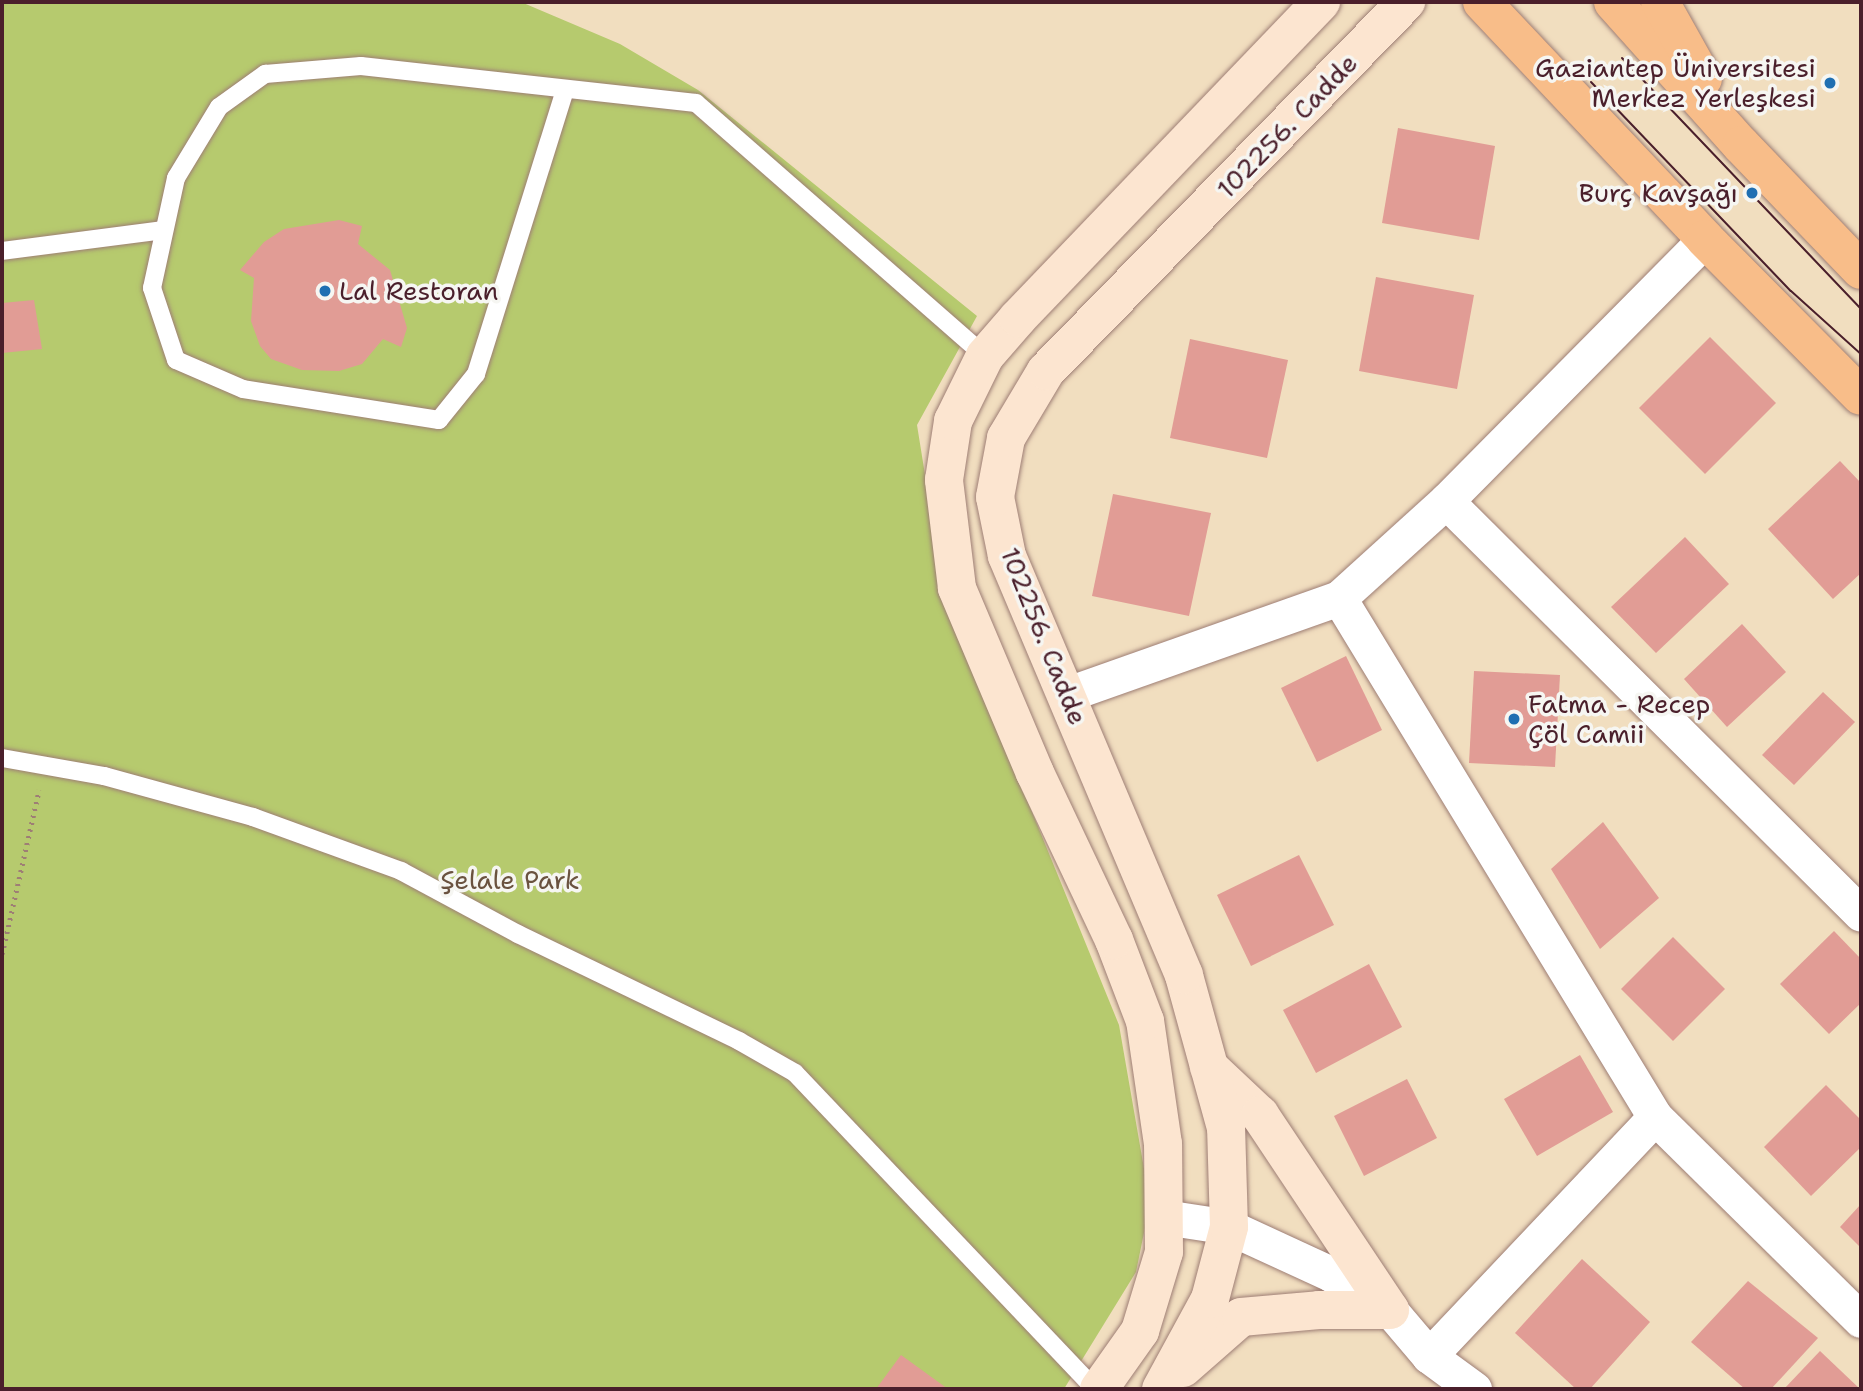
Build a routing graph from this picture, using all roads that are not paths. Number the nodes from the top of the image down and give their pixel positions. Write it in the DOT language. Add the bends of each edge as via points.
graph roads {
  1 [pos="1321,2"];
  2 [pos="1406,2"];
  3 [pos="1482,2"];
  4 [pos="1613,2"];
  5 [pos="1660,2"];
  6 [pos="565,90"];
  7 [pos="1741,145"];
  8 [pos="163,230"];
  9 [pos="1705,239"];
  10 [pos="2,251"];
  11 [pos="1861,270"];
  12 [pos="985,356"];
  13 [pos="1861,396"];
  14 [pos="1446,501"];
  15 [pos="1339,598"];
  16 [pos="1068,694"];
  17 [pos="2,758"];
  18 [pos="1861,914"];
  19 [pos="1209,1067"];
  20 [pos="1655,1117"];
  21 [pos="1164,1217"];
  22 [pos="1229,1227"];
  23 [pos="1390,1310"];
  24 [pos="1861,1320"];
  25 [pos="1429,1356"];
  26 [pos="1162,1388"];
  27 [pos="1097,1389"];
  28 [pos="1474,1389"];
  1 -- 12 [label="street"];
  2 -- 16 [label="street, 102256. Cadde" via="1046,371 1006,438 995,497 1007,556"];
  3 -- 9 [label="main road"];
  4 -- 7 [label="main road"];
  5 -- 7 [label="main road"];
  6 -- 8 [label="lane" via="361,66 265,74 219,107 176,178"];
  6 -- 8 [label="lane" via="477,374 439,420 243,389 176,360 152,288"];
  6 -- 12 [label="lane" via="695,103"];
  7 -- 11 [label="main road"];
  8 -- 10 [label="lane"];
  9 -- 13 [label="main road"];
  9 -- 14 [label="street"];
  12 -- 21 [label="street" via="953,421 944,480 957,588 1035,773 1114,940 1145,1021 1163,1144"];
  14 -- 15 [label="street"];
  14 -- 18 [label="street"];
  15 -- 16 [label="street"];
  15 -- 20 [label="street"];
  16 -- 19 [label="street, 102256. Cadde" via="1184,975"];
  17 -- 27 [label="lane" via="253,817 401,871 795,1073"];
  19 -- 22 [label="street, 102256. Cadde" via="1226,1128"];
  19 -- 23 [label="street" via="1260,1115"];
  20 -- 24 [label="street"];
  20 -- 25 [label="street"];
  21 -- 22 [label="street"];
  21 -- 27 [label="street" via="1164,1252 1140,1331"];
  22 -- 23 [label="street" via="1331,1274"];
  22 -- 26 [label="street, 102256. Cadde" via="1210,1299"];
  23 -- 25 [label="street"];
  23 -- 26 [label="street" via="1241,1317"];
  25 -- 28 [label="street"];
}
